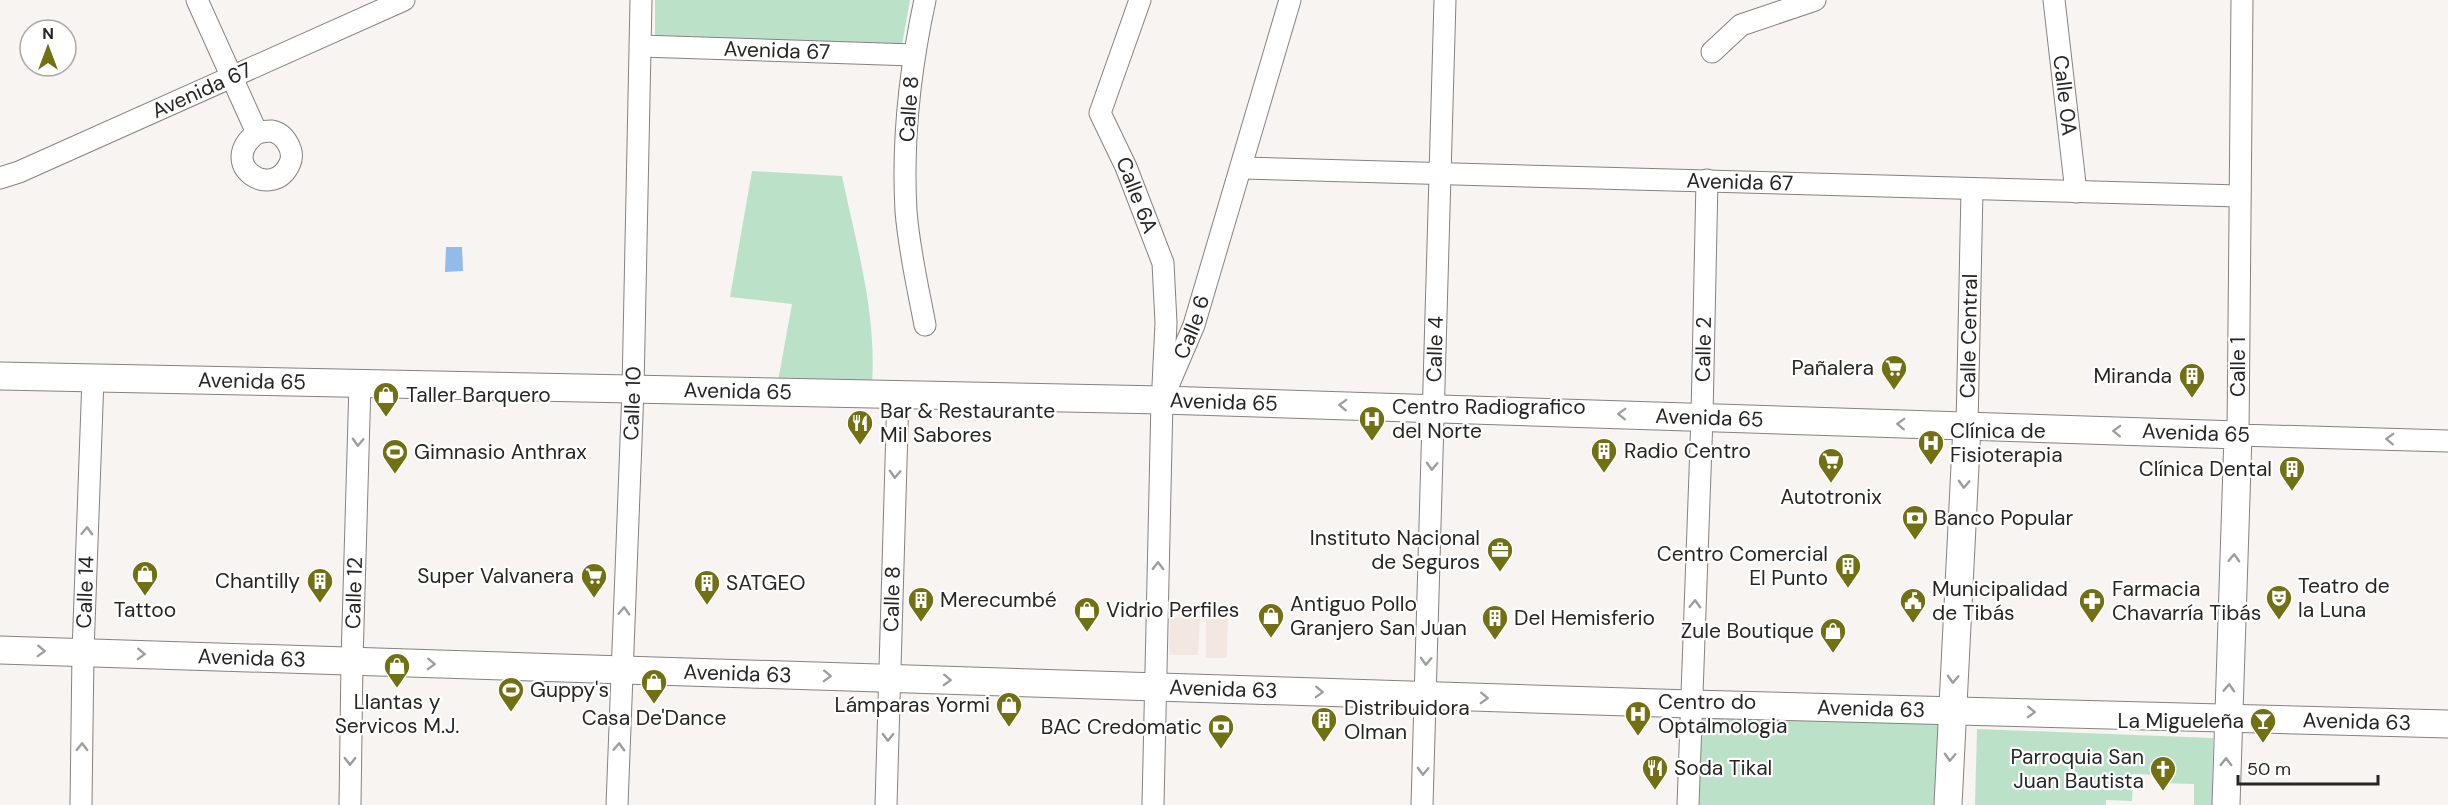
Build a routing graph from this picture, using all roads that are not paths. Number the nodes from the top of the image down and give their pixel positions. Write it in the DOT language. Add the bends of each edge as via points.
graph roads {
  1 [pos="197,0"];
  2 [pos="404,0"];
  3 [pos="641,0"];
  4 [pos="924,0"];
  5 [pos="1140,0"];
  6 [pos="1290,0"];
  7 [pos="1445,0"];
  8 [pos="1815,0"];
  9 [pos="2054,0"];
  10 [pos="2242,0"];
  11 [pos="641,46"];
  12 [pos="1713,52"];
  13 [pos="913,55"];
  14 [pos="231,77"];
  15 [pos="256,133"];
  16 [pos="1242,168"];
  17 [pos="1440,173"];
  18 [pos="0,178"];
  19 [pos="1707,180"];
  20 [pos="1971,190"];
  21 [pos="2076,192"];
  22 [pos="2239,196"];
  23 [pos="1166,323"];
  24 [pos="925,325"];
  25 [pos="1194,325"];
  26 [pos="0,376"];
  27 [pos="93,378"];
  28 [pos="360,383"];
  29 [pos="633,389"];
  30 [pos="898,394"];
  31 [pos="1162,400"];
  32 [pos="1433,408"];
  33 [pos="1702,417"];
  34 [pos="1967,426"];
  35 [pos="2238,435"];
  36 [pos="2448,441"];
  37 [pos="0,650"];
  38 [pos="83,652"];
  39 [pos="352,661"];
  40 [pos="622,670"];
  41 [pos="889,678"];
  42 [pos="1156,687"];
  43 [pos="1425,696"];
  44 [pos="1691,704"];
  45 [pos="1952,710"];
  46 [pos="2228,718"];
  47 [pos="2448,724"];
  48 [pos="81,805"];
  49 [pos="350,805"];
  50 [pos="617,805"];
  51 [pos="886,805"];
  52 [pos="1153,805"];
  53 [pos="1422,805"];
  54 [pos="1688,805"];
  55 [pos="1948,805"];
  56 [pos="2226,805"];
  1 -- 14 [label="street"];
  2 -- 14 [label="street, Avenida 67"];
  3 -- 11 [label="street, Calle 10"];
  4 -- 13 [label="street, Calle 8"];
  5 -- 23 [label="street, Calle 6A" via="1100,113 1126,167 1163,263"];
  6 -- 16 [label="street, Calle 6"];
  7 -- 17 [label="street, Calle 4"];
  8 -- 12 [label="street" via="1741,25"];
  9 -- 21 [label="street, Calle 0A"];
  10 -- 22 [label="street, Calle 1"];
  11 -- 13 [label="street, Avenida 67"];
  11 -- 29 [label="street, Calle 10"];
  13 -- 24 [label="street, Calle 8" via="906,212"];
  14 -- 15 [label="street"];
  14 -- 18 [label="street, Avenida 67"];
  16 -- 17 [label="street, Avenida 67"];
  16 -- 25 [label="street, Calle 6"];
  17 -- 19 [label="street, Avenida 67"];
  17 -- 32 [label="street, Calle 4"];
  19 -- 20 [label="street, Avenida 67"];
  19 -- 33 [label="street, Calle 2"];
  20 -- 21 [label="street, Avenida 67"];
  20 -- 34 [label="street, Calle Central"];
  21 -- 22 [label="street, Avenida 67"];
  22 -- 35 [label="street, Calle 1"];
  23 -- 25 [label="street"];
  23 -- 31 [label="street, Calle 6A"];
  25 -- 31 [label="street, Calle 6"];
  26 -- 27 [label="main road, Avenida 65"];
  27 -- 28 [label="main road, Avenida 65"];
  38 -- 27 [label="street, Calle 14, one-way"];
  28 -- 29 [label="main road, Avenida 65"];
  28 -- 39 [label="street, Calle 12, one-way"];
  29 -- 30 [label="main road, Avenida 65"];
  40 -- 29 [label="street, Calle 10, one-way"];
  30 -- 31 [label="main road, Avenida 65"];
  30 -- 41 [label="street, Calle 8, one-way"];
  32 -- 31 [label="main road, Avenida 65, one-way"];
  42 -- 31 [label="street, Calle 6, one-way"];
  33 -- 32 [label="main road, Avenida 65, one-way"];
  32 -- 43 [label="street, Calle 4, one-way"];
  34 -- 33 [label="main road, Avenida 65, one-way"];
  44 -- 33 [label="street, Calle 2, one-way"];
  35 -- 34 [label="main road, Avenida 65, one-way"];
  34 -- 45 [label="main road, Calle Central, one-way"];
  36 -- 35 [label="street, Avenida 65, one-way"];
  46 -- 35 [label="main road, Calle 1, one-way"];
  37 -- 38 [label="main road, Avenida 63, one-way"];
  38 -- 39 [label="main road, Avenida 63, one-way"];
  48 -- 38 [label="street, Calle 14, one-way"];
  39 -- 40 [label="main road, Avenida 63, one-way"];
  39 -- 49 [label="street, Calle 12, one-way"];
  40 -- 41 [label="main road, Avenida 63, one-way"];
  50 -- 40 [label="street, Calle 10, one-way"];
  41 -- 42 [label="main road, Avenida 63, one-way"];
  41 -- 51 [label="street, Calle 8, one-way"];
  42 -- 43 [label="main road, Avenida 63, one-way"];
  42 -- 52 [label="street, Calle 6"];
  43 -- 44 [label="main road, Avenida 63, one-way"];
  43 -- 53 [label="street, Calle 4, one-way"];
  44 -- 45 [label="main road, Avenida 63"];
  44 -- 54 [label="street, Calle 2"];
  45 -- 46 [label="main road, Avenida 63, one-way"];
  45 -- 55 [label="main road, Calle Central, one-way"];
  46 -- 47 [label="main road, Avenida 63"];
  56 -- 46 [label="main road, Calle 1, one-way"];
}
